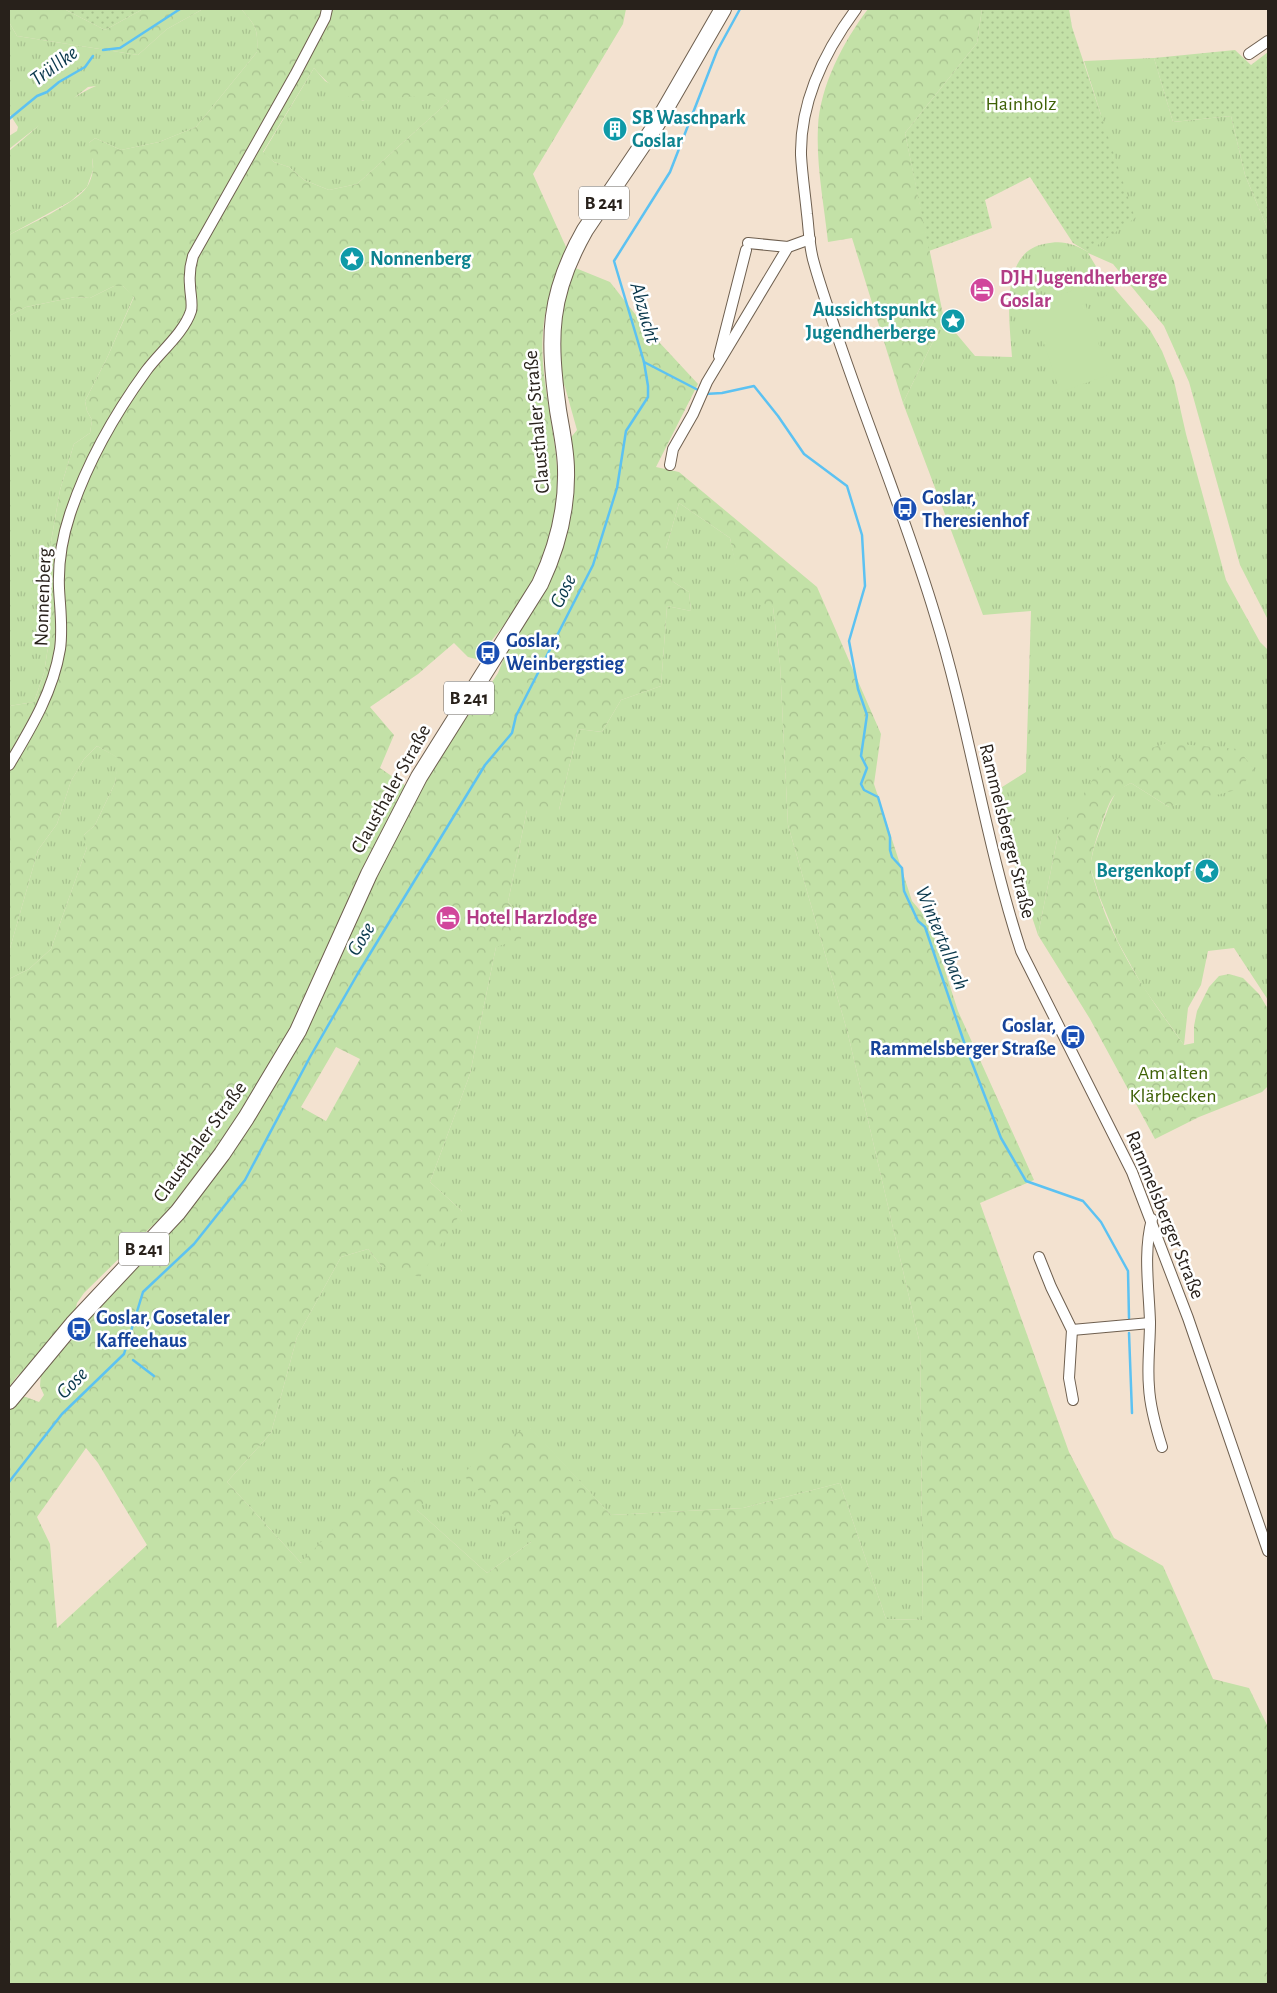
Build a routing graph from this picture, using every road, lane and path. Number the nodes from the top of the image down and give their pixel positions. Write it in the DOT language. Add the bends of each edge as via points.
graph roads {
  1 [pos="327,9"];
  2 [pos="723,9"];
  3 [pos="856,9"];
  4 [pos="1268,41"];
  5 [pos="1249,54"];
  6 [pos="810,239"];
  7 [pos="788,247"];
  8 [pos="716,367"];
  9 [pos="670,465"];
  10 [pos="9,765"];
  11 [pos="1152,1219"];
  12 [pos="1040,1257"];
  13 [pos="1150,1323"];
  14 [pos="1072,1330"];
  15 [pos="1073,1400"];
  16 [pos="9,1401"];
  17 [pos="1162,1447"];
  18 [pos="1268,1551"];
  1 -- 10 [label="street, Nonnenberg" via="295,75 193,256 190,268 192,310 125,401 86,472 62,542 59,565 62,620 53,679 46,699"];
  2 -- 16 [label="main road, Clausthaler Straße / B 241" via="656,125 577,245 560,285 554,308 552,351 566,467 565,498 552,557 540,584 419,777 369,874 298,1031 246,1118 178,1212 73,1324"];
  3 -- 6 [label="street, Rammelsberger Straße" via="824,59 805,115 801,152"];
  4 -- 5 [label="street"];
  6 -- 7 [label="street"];
  6 -- 11 [label="street, Rammelsberger Straße" via="813,262 937,621 984,816 1021,951 1132,1172"];
  7 -- 8 [label="street"];
  7 -- 8 [label="street" via="747,246"];
  8 -- 9 [label="street" via="673,449"];
  11 -- 13 [label="street" via="1147,1260"];
  11 -- 18 [label="street, Rammelsberger Straße"];
  12 -- 14 [label="street"];
  13 -- 14 [label="street"];
  13 -- 17 [label="street" via="1148,1387"];
  14 -- 15 [label="street" via="1069,1378"];
}
